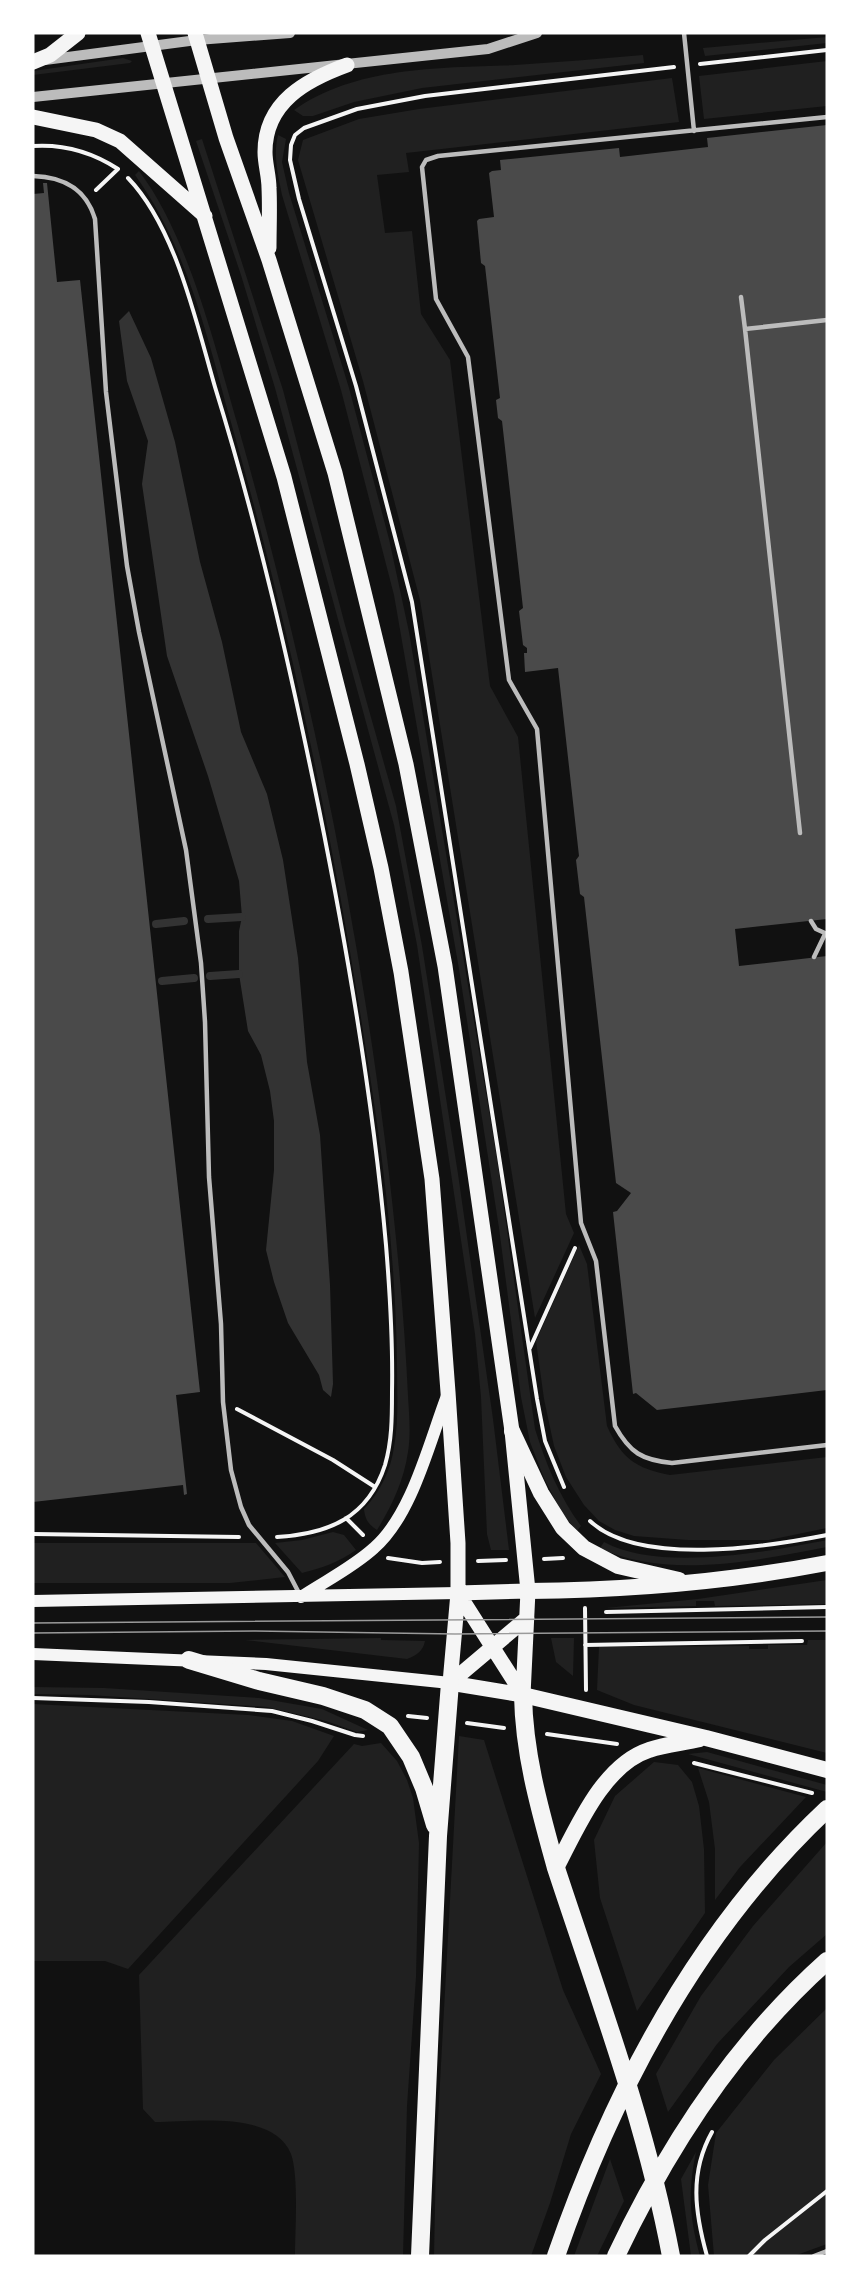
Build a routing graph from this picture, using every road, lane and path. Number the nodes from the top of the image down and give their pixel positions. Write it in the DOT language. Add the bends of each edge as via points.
graph roads {
  1 [pos="78,33"];
  2 [pos="290,33"];
  3 [pos="537,33"];
  4 [pos="684,33"];
  5 [pos="196,36"];
  6 [pos="150,39"];
  7 [pos="827,50"];
  8 [pos="33,62"];
  9 [pos="347,65"];
  10 [pos="687,66"];
  11 [pos="209,79"];
  12 [pos="164,83"];
  13 [pos="33,97"];
  14 [pos="33,117"];
  15 [pos="827,117"];
  16 [pos="304,128"];
  17 [pos="694,131"];
  18 [pos="33,146"];
  19 [pos="118,169"];
  20 [pos="33,176"];
  21 [pos="87,199"];
  22 [pos="206,216"];
  23 [pos="268,260"];
  24 [pos="741,297"];
  25 [pos="827,320"];
  26 [pos="745,329"];
  27 [pos="800,833"];
  28 [pos="811,921"];
  29 [pos="826,934"];
  30 [pos="814,957"];
  31 [pos="581,1223"];
  32 [pos="530,1348"];
  33 [pos="448,1392"];
  34 [pos="224,1402"];
  35 [pos="512,1431"];
  36 [pos="827,1445"];
  37 [pos="375,1487"];
  38 [pos="597,1528"];
  39 [pos="33,1534"];
  40 [pos="827,1534"];
  41 [pos="260,1538"];
  42 [pos="827,1563"];
  43 [pos="694,1584"];
  44 [pos="584,1591"];
  45 [pos="528,1592"];
  46 [pos="458,1593"];
  47 [pos="301,1597"];
  48 [pos="33,1601"];
  49 [pos="827,1607"];
  50 [pos="585,1612"];
  51 [pos="527,1618"];
  52 [pos="802,1641"];
  53 [pos="585,1644"];
  54 [pos="493,1647"];
  55 [pos="33,1654"];
  56 [pos="189,1660"];
  57 [pos="450,1683"];
  58 [pos="523,1695"];
  59 [pos="586,1710"];
  60 [pos="706,1738"];
  61 [pos="648,1750"];
  62 [pos="689,1761"];
  63 [pos="827,1770"];
  64 [pos="816,1794"];
  65 [pos="827,1809"];
  66 [pos="438,1836"];
  67 [pos="556,1868"];
  68 [pos="827,1961"];
  69 [pos="717,2124"];
  70 [pos="827,2191"];
  71 [pos="827,2251"];
  72 [pos="420,2256"];
  73 [pos="555,2256"];
  74 [pos="616,2256"];
  75 [pos="671,2256"];
  76 [pos="707,2256"];
  77 [pos="749,2256"];
  78 [pos="814,2256"];
  1 -- 8 [label="main road" via="50,55"];
  2 -- 5 [label="street"];
  3 -- 9 [label="street" via="488,49"];
  4 -- 10 [label="lane"];
  5 -- 6 [label="street"];
  5 -- 11 [label="main road"];
  6 -- 8 [label="street"];
  6 -- 12 [label="main road"];
  7 -- 10 [label="path"];
  9 -- 11 [label="street"];
  9 -- 23 [label="main road" via="300,87 274,114 265,154 269,187"];
  10 -- 16 [label="path" via="425,96 357,110"];
  10 -- 17 [label="lane"];
  11 -- 12 [label="street"];
  11 -- 23 [label="main road"];
  12 -- 13 [label="street"];
  12 -- 22 [label="main road"];
  14 -- 22 [label="main road" via="96,130 120,141"];
  15 -- 17 [label="lane"];
  17 -- 31 [label="lane" via="438,156 426,160 422,167 436,298 468,357 509,680 537,729"];
  18 -- 19 [label="path" via="72,148 99,157"];
  19 -- 21 [label="path"];
  19 -- 37 [label="path" via="140,191 166,237 215,386 273,596 338,902 381,1186 392,1316 392,1427 384,1468"];
  20 -- 21 [label="lane" via="68,182"];
  21 -- 34 [label="lane" via="94,219 106,392 127,566 186,850 201,963 209,1176"];
  22 -- 33 [label="main road" via="284,477 381,868 432,1179"];
  23 -- 35 [label="main road" via="335,473 406,764 445,966"];
  24 -- 26 [label="lane"];
  25 -- 26 [label="lane"];
  26 -- 27 [label="lane"];
  28 -- 29 [label="lane"];
  29 -- 30 [label="lane"];
  31 -- 32 [label="path" via="577,1242"];
  31 -- 36 [label="lane" via="596,1261 615,1426 636,1454 672,1463"];
  33 -- 46 [label="main road"];
  33 -- 47 [label="main road" via="409,1499 393,1527 355,1563"];
  34 -- 37 [label="path"];
  34 -- 41 [label="lane" via="234,1482 249,1525"];
  35 -- 43 [label="highway" via="562,1528 584,1548 618,1566"];
  35 -- 45 [label="main road"];
  37 -- 41 [label="path" via="362,1504 332,1528"];
  38 -- 40 [label="path" via="620,1541 684,1549 730,1549"];
  39 -- 41 [label="path"];
  41 -- 47 [label="lane" via="288,1572"];
  42 -- 43 [label="highway"];
  43 -- 44 [label="highway"];
  44 -- 45 [label="highway"];
  44 -- 50 [label="path"];
  45 -- 46 [label="main road"];
  45 -- 51 [label="main road"];
  46 -- 47 [label="main road"];
  46 -- 54 [label="main road"];
  46 -- 57 [label="main road"];
  47 -- 48 [label="main road"];
  49 -- 50 [label="path"];
  50 -- 53 [label="path"];
  51 -- 54 [label="main road"];
  51 -- 58 [label="main road"];
  52 -- 53 [label="path"];
  53 -- 59 [label="path"];
  54 -- 57 [label="main road"];
  54 -- 58 [label="main road"];
  55 -- 56 [label="main road"];
  56 -- 57 [label="main road"];
  56 -- 66 [label="highway" via="323,1696 365,1710 390,1726 411,1757"];
  57 -- 58 [label="main road"];
  57 -- 66 [label="highway"];
  58 -- 59 [label="highway"];
  58 -- 67 [label="highway" via="527,1752"];
  59 -- 60 [label="highway"];
  59 -- 61 [label="path" via="586,1739"];
  60 -- 61 [label="highway"];
  60 -- 63 [label="highway"];
  61 -- 67 [label="highway" via="621,1766 594,1795"];
  62 -- 64 [label="path"];
  65 -- 73 [label="highway" via="727,1920 686,1981 644,2051 602,2134"];
  66 -- 72 [label="highway"];
  67 -- 75 [label="highway" via="643,2132"];
  68 -- 74 [label="highway" via="772,2016 702,2103 670,2152"];
  69 -- 76 [label="path" via="698,2167 695,2194"];
  70 -- 77 [label="path"];
  71 -- 78 [label="lane"];
}
